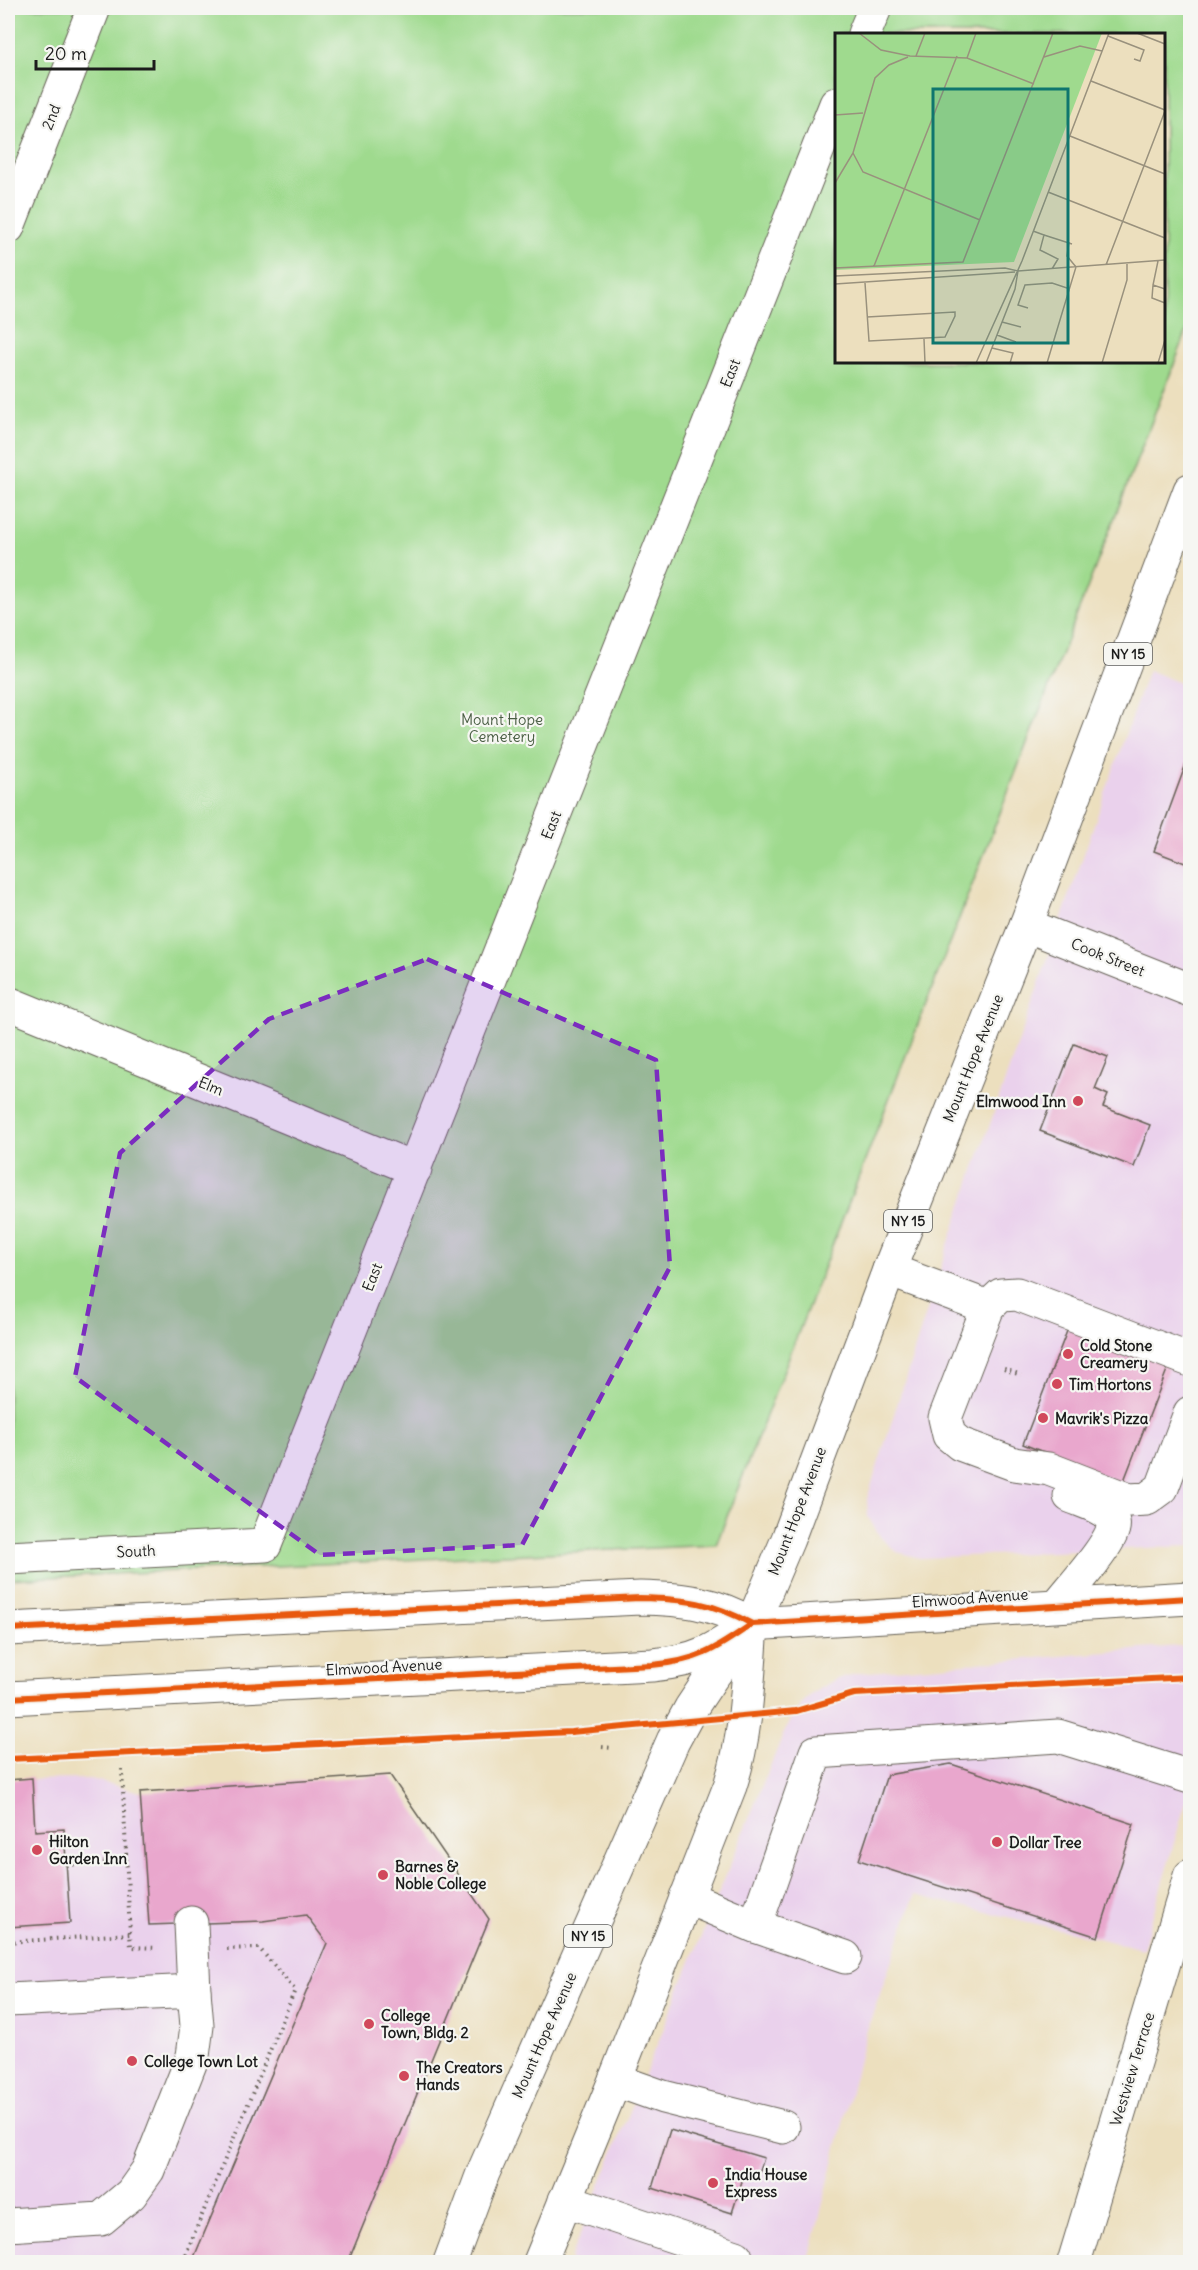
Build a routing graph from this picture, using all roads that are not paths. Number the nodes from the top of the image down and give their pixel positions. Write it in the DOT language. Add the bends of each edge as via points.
graph roads {
  1 [pos="94,8"];
  2 [pos="875,8"];
  3 [pos="864,33"];
  4 [pos="835,109"];
  5 [pos="8,227"];
  6 [pos="1191,490"];
  7 [pos="1026,925"];
  8 [pos="1191,990"];
  9 [pos="8,1003"];
  10 [pos="415,1169"];
  11 [pos="889,1270"];
  12 [pos="988,1307"];
  13 [pos="1191,1360"];
  14 [pos="1191,1413"];
  15 [pos="1014,1464"];
  16 [pos="265,1545"];
  17 [pos="8,1558"];
  18 [pos="1191,1598"];
  19 [pos="1058,1605"];
  20 [pos="752,1624"];
  21 [pos="8,1629"];
  22 [pos="8,1698"];
  23 [pos="1191,1777"];
  24 [pos="1191,1876"];
  25 [pos="686,1897"];
  26 [pos="191,1923"];
  27 [pos="755,1926"];
  28 [pos="845,1957"];
  29 [pos="194,1991"];
  30 [pos="8,2000"];
  31 [pos="615,2080"];
  32 [pos="783,2127"];
  33 [pos="565,2200"];
  34 [pos="8,2225"];
  35 [pos="736,2257"];
  36 [pos="450,2262"];
  37 [pos="540,2262"];
  38 [pos="1074,2262"];
  1 -- 5 [label="main road, 2nd"];
  2 -- 3 [label="main road"];
  4 -- 10 [label="main road, East"];
  6 -- 7 [label="main road, Mount Hope Avenue / NY 15"];
  7 -- 8 [label="main road, Cook Street"];
  7 -- 11 [label="main road, Mount Hope Avenue / NY 15"];
  9 -- 10 [label="main road, Elm"];
  10 -- 16 [label="main road, East"];
  11 -- 12 [label="main road"];
  11 -- 20 [label="main road, Mount Hope Avenue / NY 15"];
  12 -- 13 [label="main road" via="1001,1295 1017,1294"];
  12 -- 15 [label="main road" via="945,1418 949,1435 960,1444"];
  14 -- 15 [label="main road" via="1162,1488 1148,1499 1129,1500 1049,1469"];
  15 -- 19 [label="main road" via="1042,1483 1105,1511 1113,1522 1114,1529 1105,1545"];
  16 -- 17 [label="main road, South"];
  18 -- 19 [label="main road, Elmwood Avenue"];
  19 -- 20 [label="main road, Elmwood Avenue"];
  20 -- 21 [label="main road" via="710,1604 640,1598"];
  20 -- 22 [label="main road, Elmwood Avenue" via="718,1648 675,1663"];
  20 -- 25 [label="main road, Mount Hope Avenue / NY 15" via="738,1763"];
  20 -- 36 [label="main road, Mount Hope Avenue / NY 15" via="711,1678 674,1741 483,2173"];
  23 -- 27 [label="main road" via="1058,1736 816,1752"];
  24 -- 38 [label="main road, Westview Terrace"];
  25 -- 27 [label="main road"];
  25 -- 31 [label="main road, Mount Hope Avenue / NY 15"];
  26 -- 29 [label="main road"];
  27 -- 28 [label="main road"];
  29 -- 30 [label="main road"];
  29 -- 34 [label="main road" via="197,2026 193,2055 148,2170 131,2194 101,2219"];
  31 -- 32 [label="main road" via="663,2097"];
  31 -- 33 [label="main road, Mount Hope Avenue / NY 15"];
  33 -- 35 [label="main road"];
  33 -- 37 [label="main road, Mount Hope Avenue / NY 15"];
}
